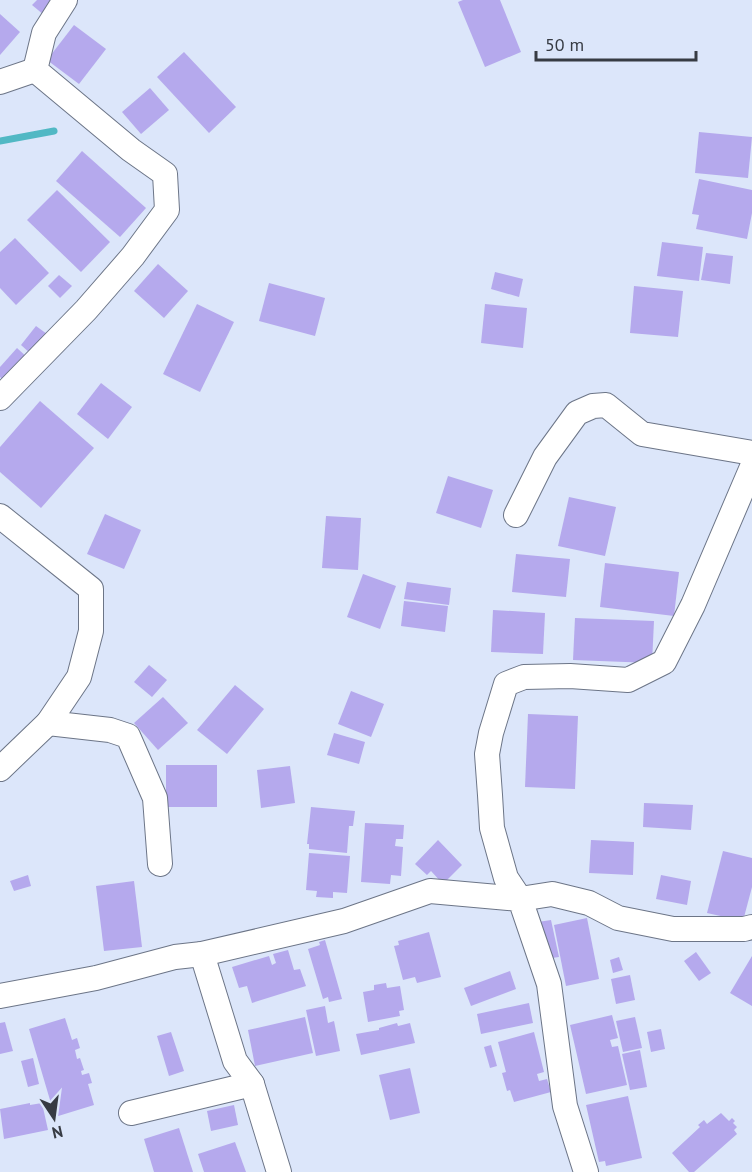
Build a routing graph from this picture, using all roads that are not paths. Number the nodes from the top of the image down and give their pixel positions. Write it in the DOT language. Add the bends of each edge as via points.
graph roads {
  1 [pos="65,0"];
  2 [pos="35,70"];
  3 [pos="0,82"];
  4 [pos="0,398"];
  5 [pos="752,453"];
  6 [pos="752,466"];
  7 [pos="516,515"];
  8 [pos="0,516"];
  9 [pos="48,723"];
  10 [pos="0,769"];
  11 [pos="160,864"];
  12 [pos="520,899"];
  13 [pos="752,927"];
  14 [pos="202,954"];
  15 [pos="0,996"];
  16 [pos="252,1084"];
  17 [pos="131,1113"];
  18 [pos="279,1172"];
  19 [pos="586,1172"];
  1 -- 2 [label="street" via="44,33"];
  2 -- 3 [label="street"];
  2 -- 4 [label="street" via="130,150 165,174 167,210 86,310"];
  5 -- 7 [label="street" via="642,434 606,405 593,406 578,413 545,457"];
  6 -- 12 [label="street" via="693,605 664,662 628,680 524,677 506,684 487,754 492,828 506,878"];
  8 -- 9 [label="street" via="91,589 91,632 79,677"];
  9 -- 10 [label="street"];
  9 -- 11 [label="street" via="110,730 128,736 154,798"];
  12 -- 13 [label="street" via="552,894 589,903 618,918 673,929"];
  12 -- 14 [label="street" via="430,891 344,921"];
  12 -- 19 [label="street" via="549,984 565,1106"];
  14 -- 15 [label="street"];
  14 -- 16 [label="street" via="235,1061"];
  16 -- 17 [label="street"];
  16 -- 18 [label="street"];
}
